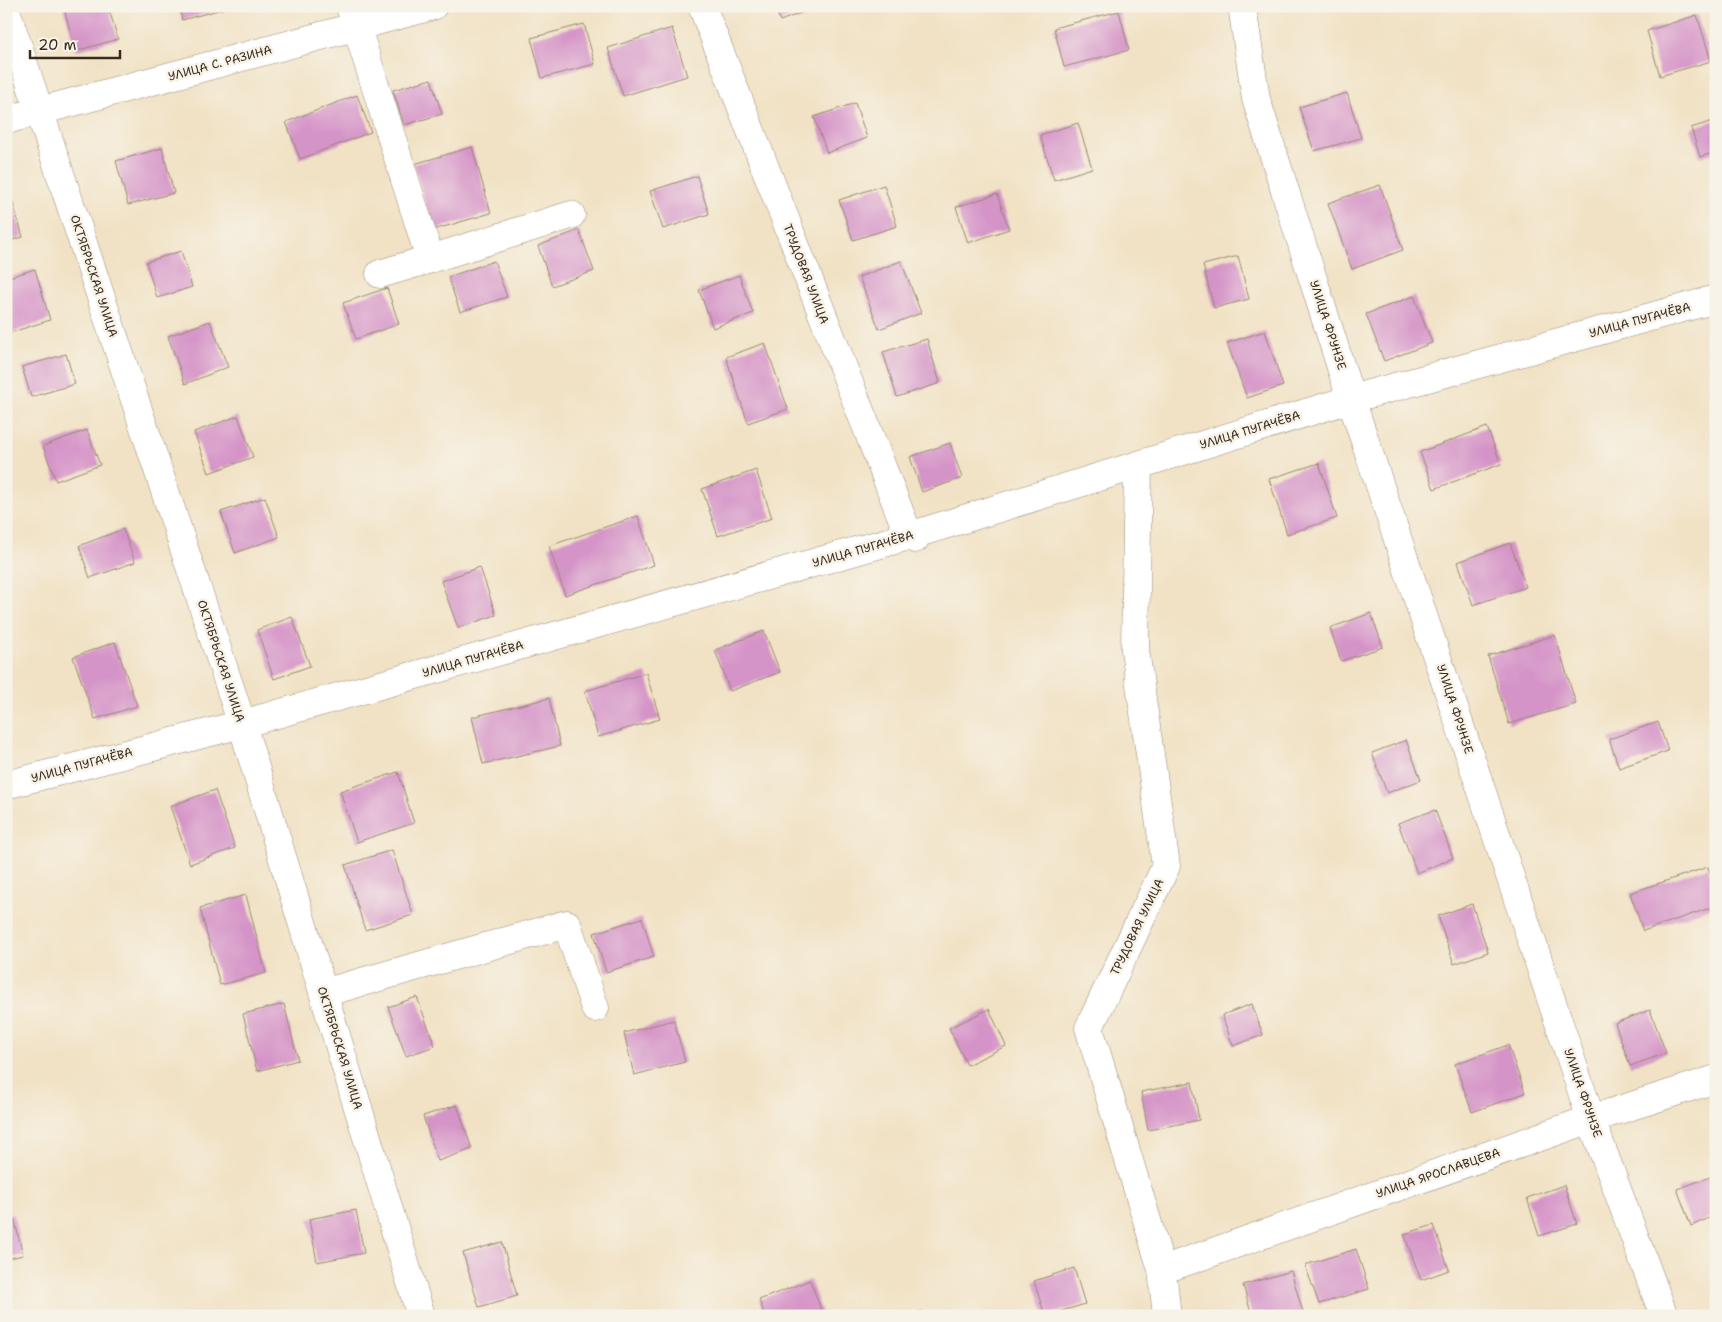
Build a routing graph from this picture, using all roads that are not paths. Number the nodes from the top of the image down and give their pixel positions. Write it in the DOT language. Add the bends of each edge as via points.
graph roads {
  1 [pos="433,6"];
  2 [pos="702,6"];
  3 [pos="1242,6"];
  4 [pos="6,10"];
  5 [pos="354,17"];
  6 [pos="40,110"];
  7 [pos="6,120"];
  8 [pos="571,215"];
  9 [pos="430,258"];
  10 [pos="380,274"];
  11 [pos="1716,299"];
  12 [pos="1351,399"];
  13 [pos="1138,465"];
  14 [pos="912,537"];
  15 [pos="242,724"];
  16 [pos="6,785"];
  17 [pos="323,993"];
  18 [pos="595,1008"];
  19 [pos="1716,1079"];
  20 [pos="1591,1119"];
  21 [pos="1162,1270"];
  22 [pos="421,1316"];
  23 [pos="1167,1316"];
  24 [pos="1664,1316"];
  1 -- 5 [label="street, УЛИЦА С. РАЗИНА"];
  2 -- 14 [label="street, ТРУДОВАЯ УЛИЦА"];
  3 -- 12 [label="street, УЛИЦА ФРУНЗЕ" via="1256,99"];
  4 -- 6 [label="street, ОКТЯБРЬСКАЯ УЛИЦА"];
  5 -- 6 [label="street, УЛИЦА С. РАЗИНА"];
  5 -- 9 [label="street"];
  6 -- 7 [label="street, УЛИЦА С. РАЗИНА"];
  6 -- 15 [label="street, ОКТЯБРЬСКАЯ УЛИЦА"];
  8 -- 9 [label="street"];
  9 -- 10 [label="street"];
  11 -- 12 [label="street, УЛИЦА ПУГАЧЁВА"];
  12 -- 13 [label="street, УЛИЦА ПУГАЧЁВА"];
  12 -- 20 [label="street, УЛИЦА ФРУНЗЕ"];
  13 -- 14 [label="street, УЛИЦА ПУГАЧЁВА"];
  13 -- 21 [label="street, ТРУДОВАЯ УЛИЦА" via="1135,650 1166,866 1089,1028"];
  14 -- 15 [label="street, УЛИЦА ПУГАЧЁВА"];
  15 -- 16 [label="street, УЛИЦА ПУГАЧЁВА"];
  15 -- 17 [label="street, ОКТЯБРЬСКАЯ УЛИЦА"];
  17 -- 18 [label="street" via="567,924"];
  17 -- 22 [label="street, ОКТЯБРЬСКАЯ УЛИЦА"];
  19 -- 20 [label="street, УЛИЦА ЯРОСЛАВЦЕВА"];
  20 -- 21 [label="street, УЛИЦА ЯРОСЛАВЦЕВА"];
  20 -- 24 [label="street, УЛИЦА ФРУНЗЕ"];
  21 -- 23 [label="street, ТРУДОВАЯ УЛИЦА"];
}
